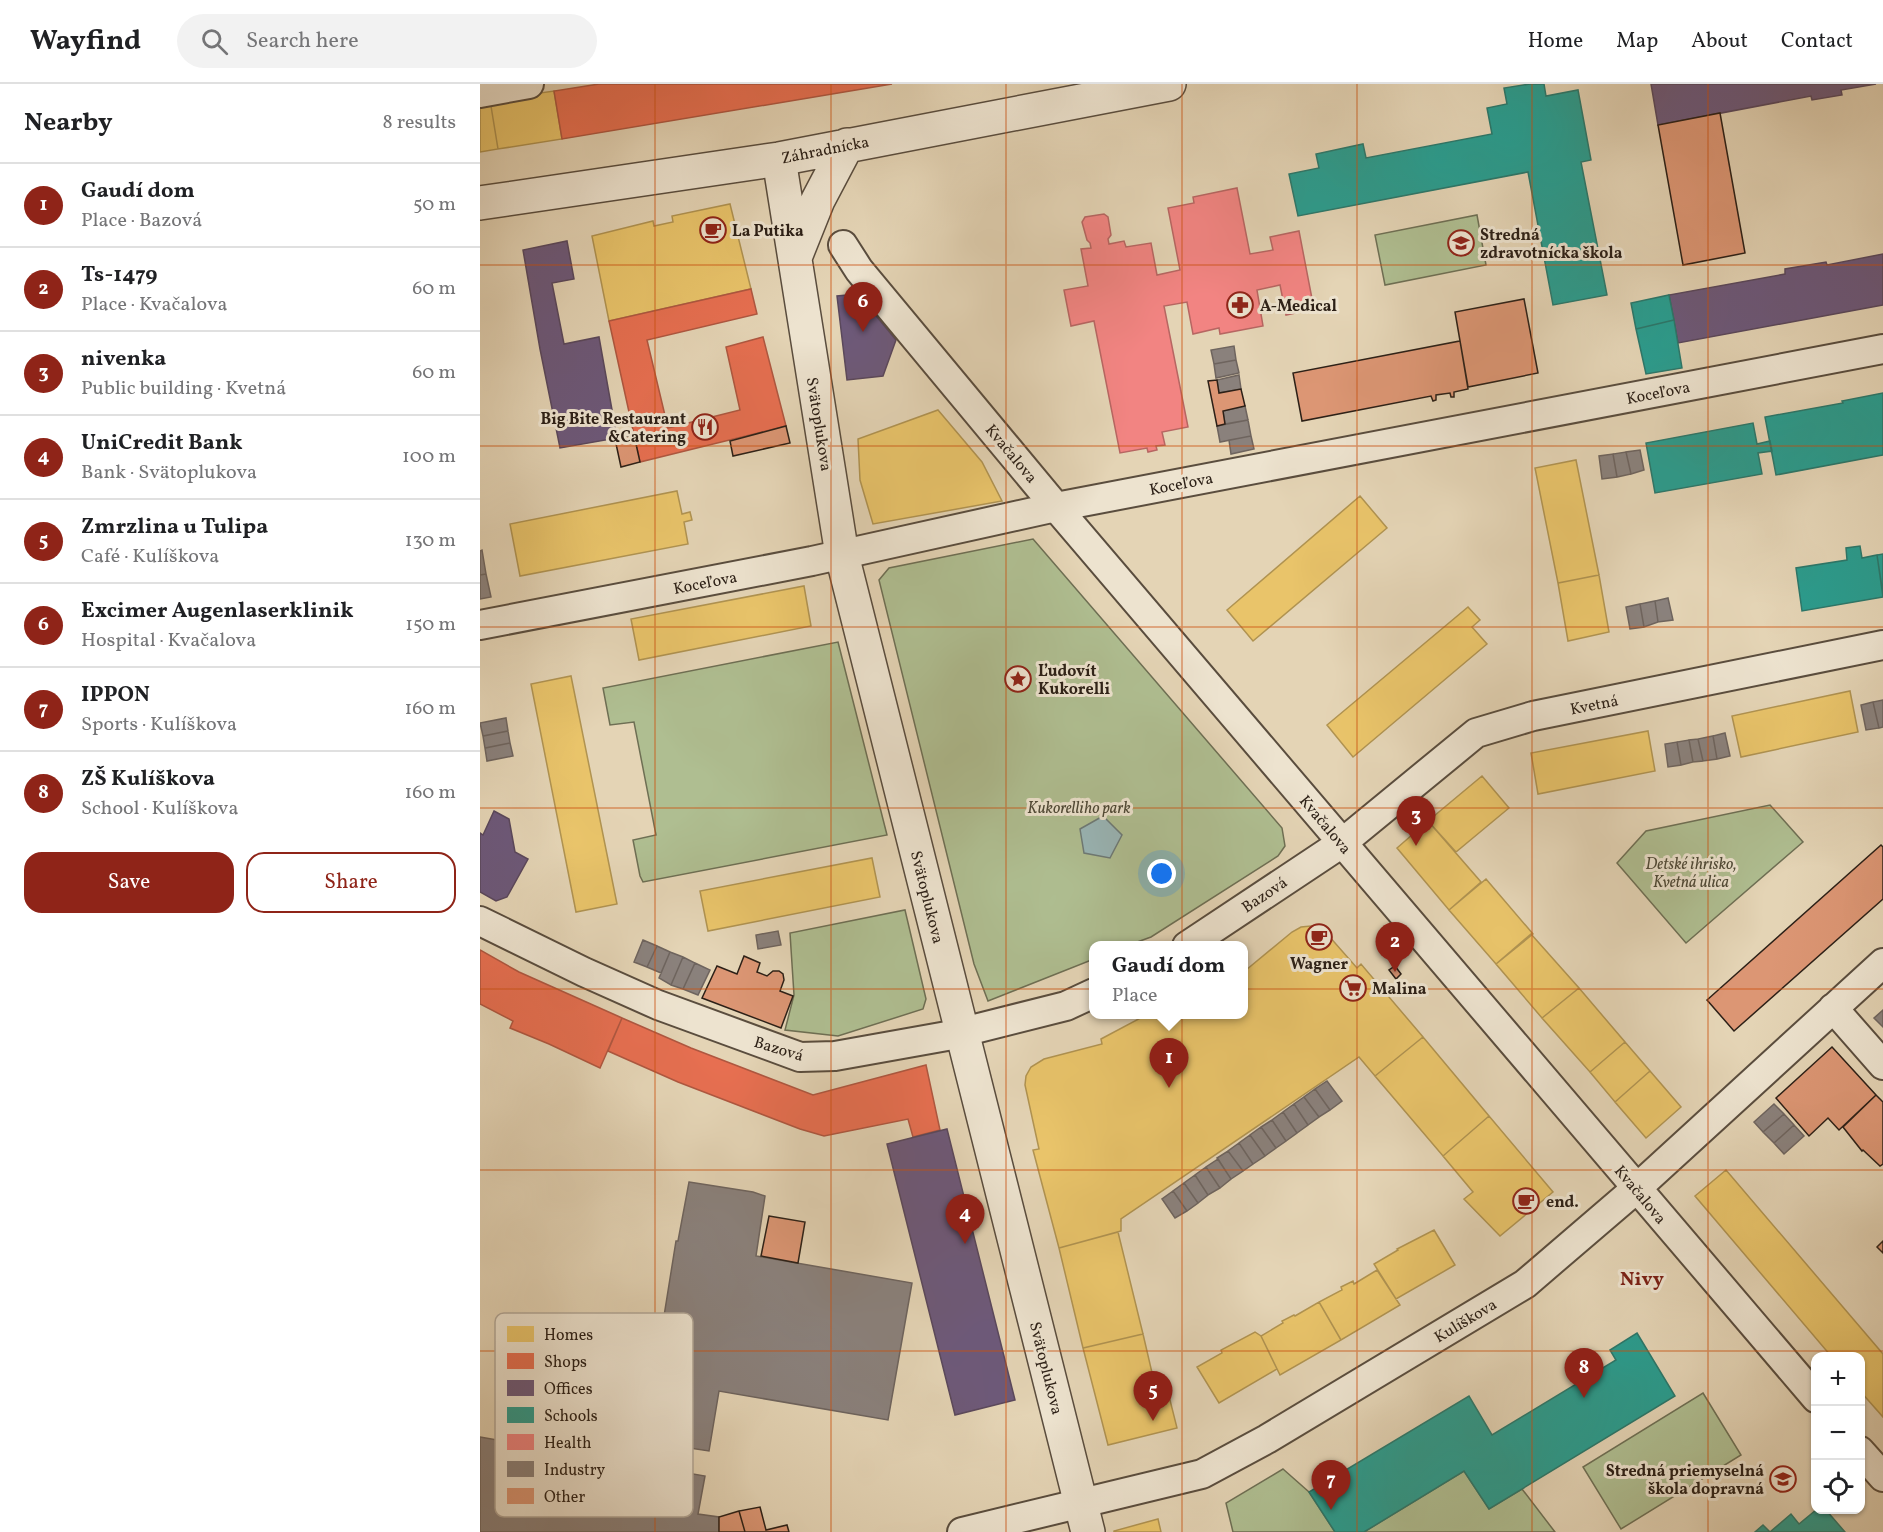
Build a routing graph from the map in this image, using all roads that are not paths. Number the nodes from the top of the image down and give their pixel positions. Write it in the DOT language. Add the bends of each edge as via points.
graph roads {
  1 [pos="530,84"];
  2 [pos="1169,84"];
  3 [pos="480,93"];
  4 [pos="847,145"];
  5 [pos="779,159"];
  6 [pos="480,202"];
  7 [pos="843,244"];
  8 [pos="795,257"];
  9 [pos="1883,349"];
  10 [pos="1056,507"];
  11 [pos="842,555"];
  12 [pos="480,625"];
  13 [pos="1883,645"];
  14 [pos="1342,843"];
  15 [pos="480,921"];
  16 [pos="1193,941"];
  17 [pos="1883,963"];
  18 [pos="1089,995"];
  19 [pos="1833,1008"];
  20 [pos="962,1031"];
  21 [pos="1883,1065"];
  22 [pos="1637,1188"];
  23 [pos="1811,1393"];
  24 [pos="1865,1457"];
  25 [pos="1883,1477"];
  26 [pos="1085,1518"];
  27 [pos="962,1532"];
  1 -- 3 [label="street"];
  2 -- 4 [label="street, Záhradnícka"];
  4 -- 5 [label="street, Záhradnícka"];
  4 -- 8 [label="street" via="818,200"];
  5 -- 6 [label="street, Záhradnícka"];
  5 -- 8 [label="street, Svätoplukova"];
  7 -- 10 [label="street, Kvačalova" via="859,270"];
  8 -- 11 [label="street, Svätoplukova"];
  9 -- 10 [label="street, Koceľova"];
  10 -- 11 [label="street, Koceľova"];
  10 -- 14 [label="street, Kvačalova"];
  11 -- 12 [label="street, Koceľova"];
  11 -- 20 [label="street, Svätoplukova"];
  13 -- 14 [label="street, Kvetná" via="1533,716 1476,733"];
  14 -- 16 [label="street, Bazová"];
  14 -- 22 [label="street, Kvačalova"];
  15 -- 20 [label="street, Bazová" via="658,1005 800,1057 835,1056"];
  17 -- 19 [label="street, Kulíškova"];
  18 -- 20 [label="street, Bazová" via="1066,1006"];
  19 -- 21 [label="street"];
  19 -- 22 [label="street, Kulíškova"];
  20 -- 26 [label="street, Svätoplukova"];
  22 -- 23 [label="street, Kvačalova"];
  22 -- 26 [label="street, Kulíškova" via="1525,1284 1267,1439 1202,1474"];
  24 -- 25 [label="street"];
  26 -- 27 [label="street, Kulíškova"];
}
